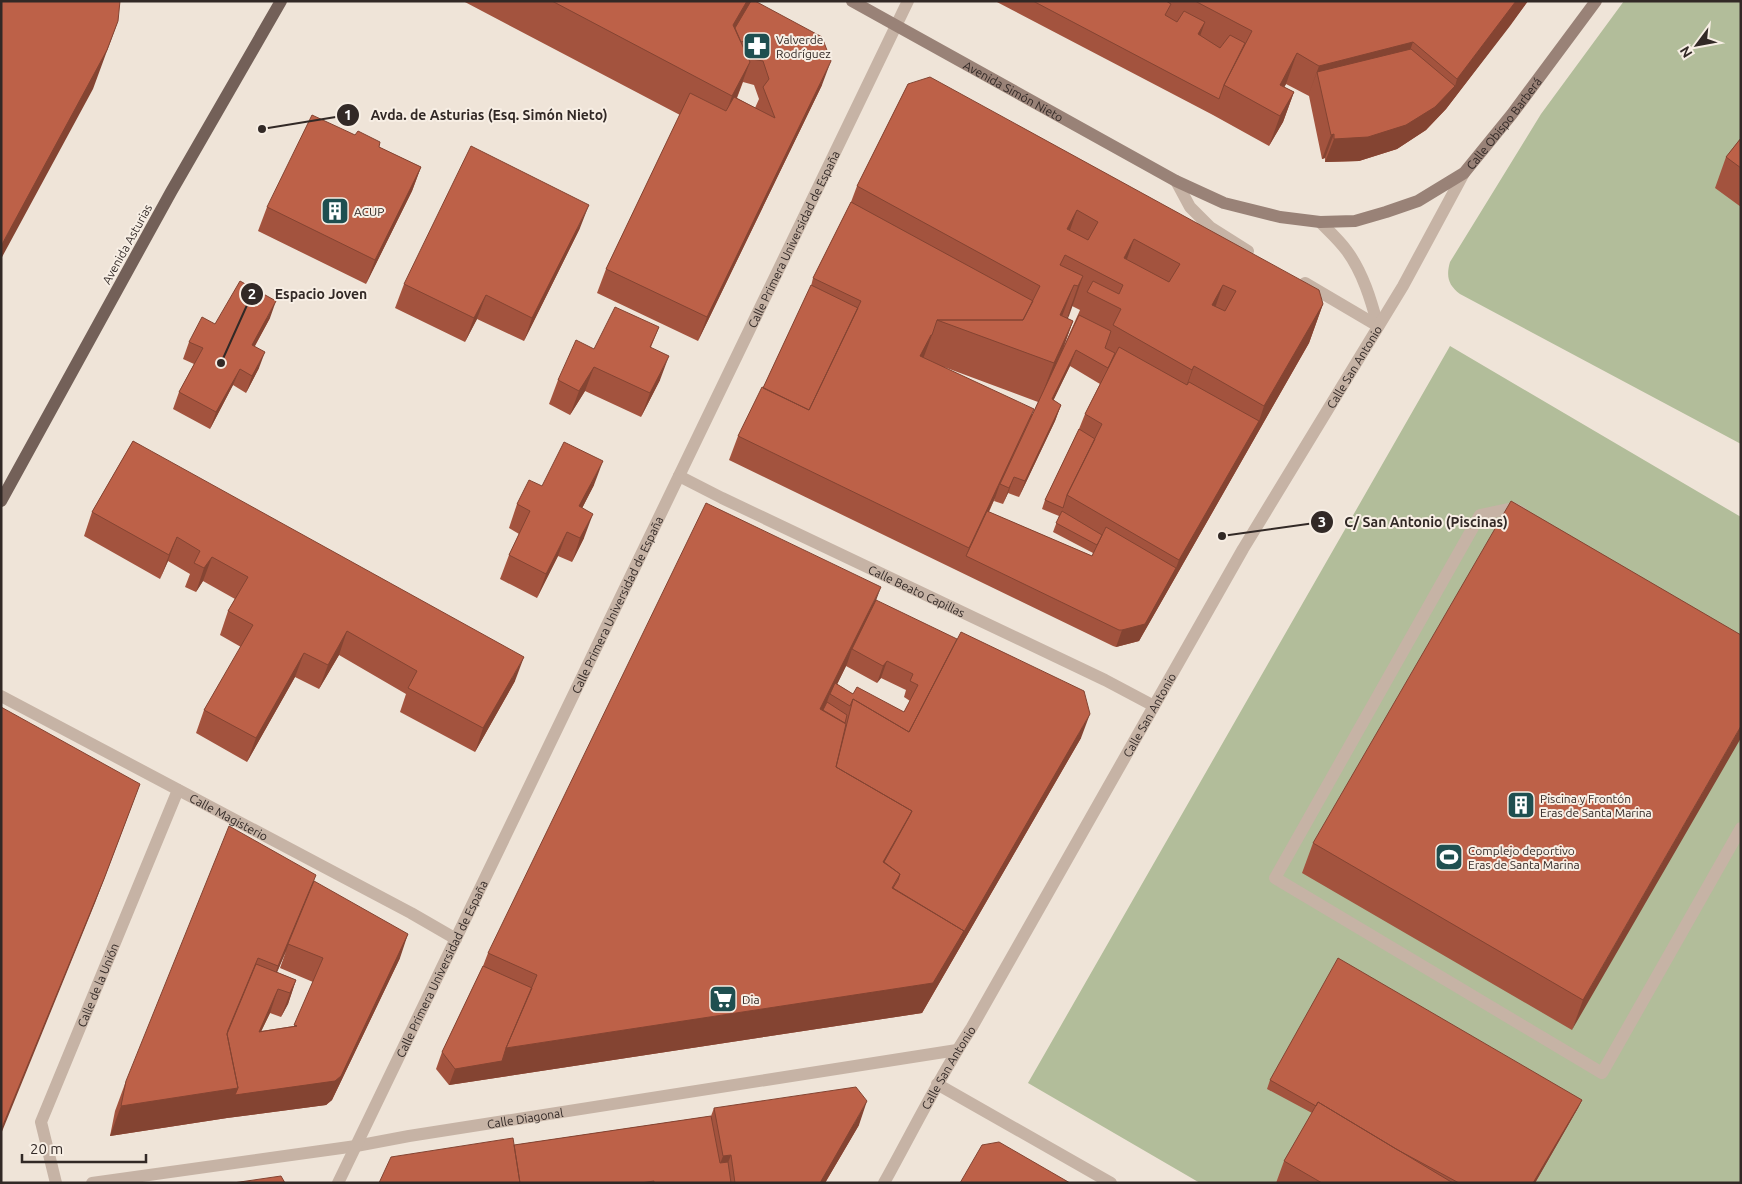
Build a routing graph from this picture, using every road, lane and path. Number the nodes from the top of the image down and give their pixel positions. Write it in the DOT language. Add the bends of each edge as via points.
graph roads {
  1 [pos="852,1"];
  2 [pos="908,1"];
  3 [pos="1596,1"];
  4 [pos="280,2"];
  5 [pos="896,25"];
  6 [pos="1464,174"];
  7 [pos="1176,181"];
  8 [pos="1320,222"];
  9 [pos="1422,252"];
  10 [pos="1261,258"];
  11 [pos="1293,276"];
  12 [pos="1378,326"];
  13 [pos="679,476"];
  14 [pos="1,501"];
  15 [pos="1530,518"];
  16 [pos="1,696"];
  17 [pos="1154,706"];
  18 [pos="178,790"];
  19 [pos="1741,828"];
  20 [pos="456,939"];
  21 [pos="957,1050"];
  22 [pos="938,1084"];
  23 [pos="356,1146"];
  24 [pos="56,1183"];
  25 [pos="92,1183"];
  26 [pos="338,1183"];
  27 [pos="884,1183"];
  28 [pos="1111,1183"];
  1 -- 5 [label="main road, Avenida Simón Nieto"];
  2 -- 5 [label="street, Calle Primera Universidad de España"];
  3 -- 6 [label="main road, Calle Obispo Barberá"];
  4 -- 14 [label="main road, Avenida Asturias"];
  5 -- 7 [label="main road, Avenida Simón Nieto"];
  5 -- 13 [label="street, Calle Primera Universidad de España"];
  6 -- 8 [label="main road, Avenida Simón Nieto" via="1418,200 1386,212 1355,221"];
  6 -- 9 [label="street, Calle Obispo Barberá"];
  7 -- 8 [label="main road, Avenida Simón Nieto" via="1224,203 1280,217"];
  7 -- 10 [label="street" via="1190,207 1210,227"];
  8 -- 12 [label="street" via="1347,251 1361,275"];
  9 -- 12 [label="street, Calle San Antonio"];
  11 -- 12 [label="street"];
  12 -- 17 [label="street, Calle San Antonio" via="1243,549"];
  13 -- 17 [label="street, Calle Beato Capillas"];
  13 -- 20 [label="street, Calle Primera Universidad de España"];
  15 -- 19 [label="street" via="1513,508 1480,515 1275,878 1602,1073"];
  16 -- 18 [label="street, Calle Magisterio"];
  17 -- 21 [label="street, Calle San Antonio"];
  18 -- 20 [label="street, Calle Magisterio"];
  18 -- 24 [label="street, Calle de la Unión" via="41,1122"];
  20 -- 23 [label="street, Calle Primera Universidad de España"];
  21 -- 22 [label="street, Calle San Antonio"];
  21 -- 23 [label="street, Calle Diagonal"];
  22 -- 27 [label="street, Calle San Antonio"];
  22 -- 28 [label="street"];
  23 -- 25 [label="street, Calle Diagonal"];
  23 -- 26 [label="street, Calle Primera Universidad de España"];
}
